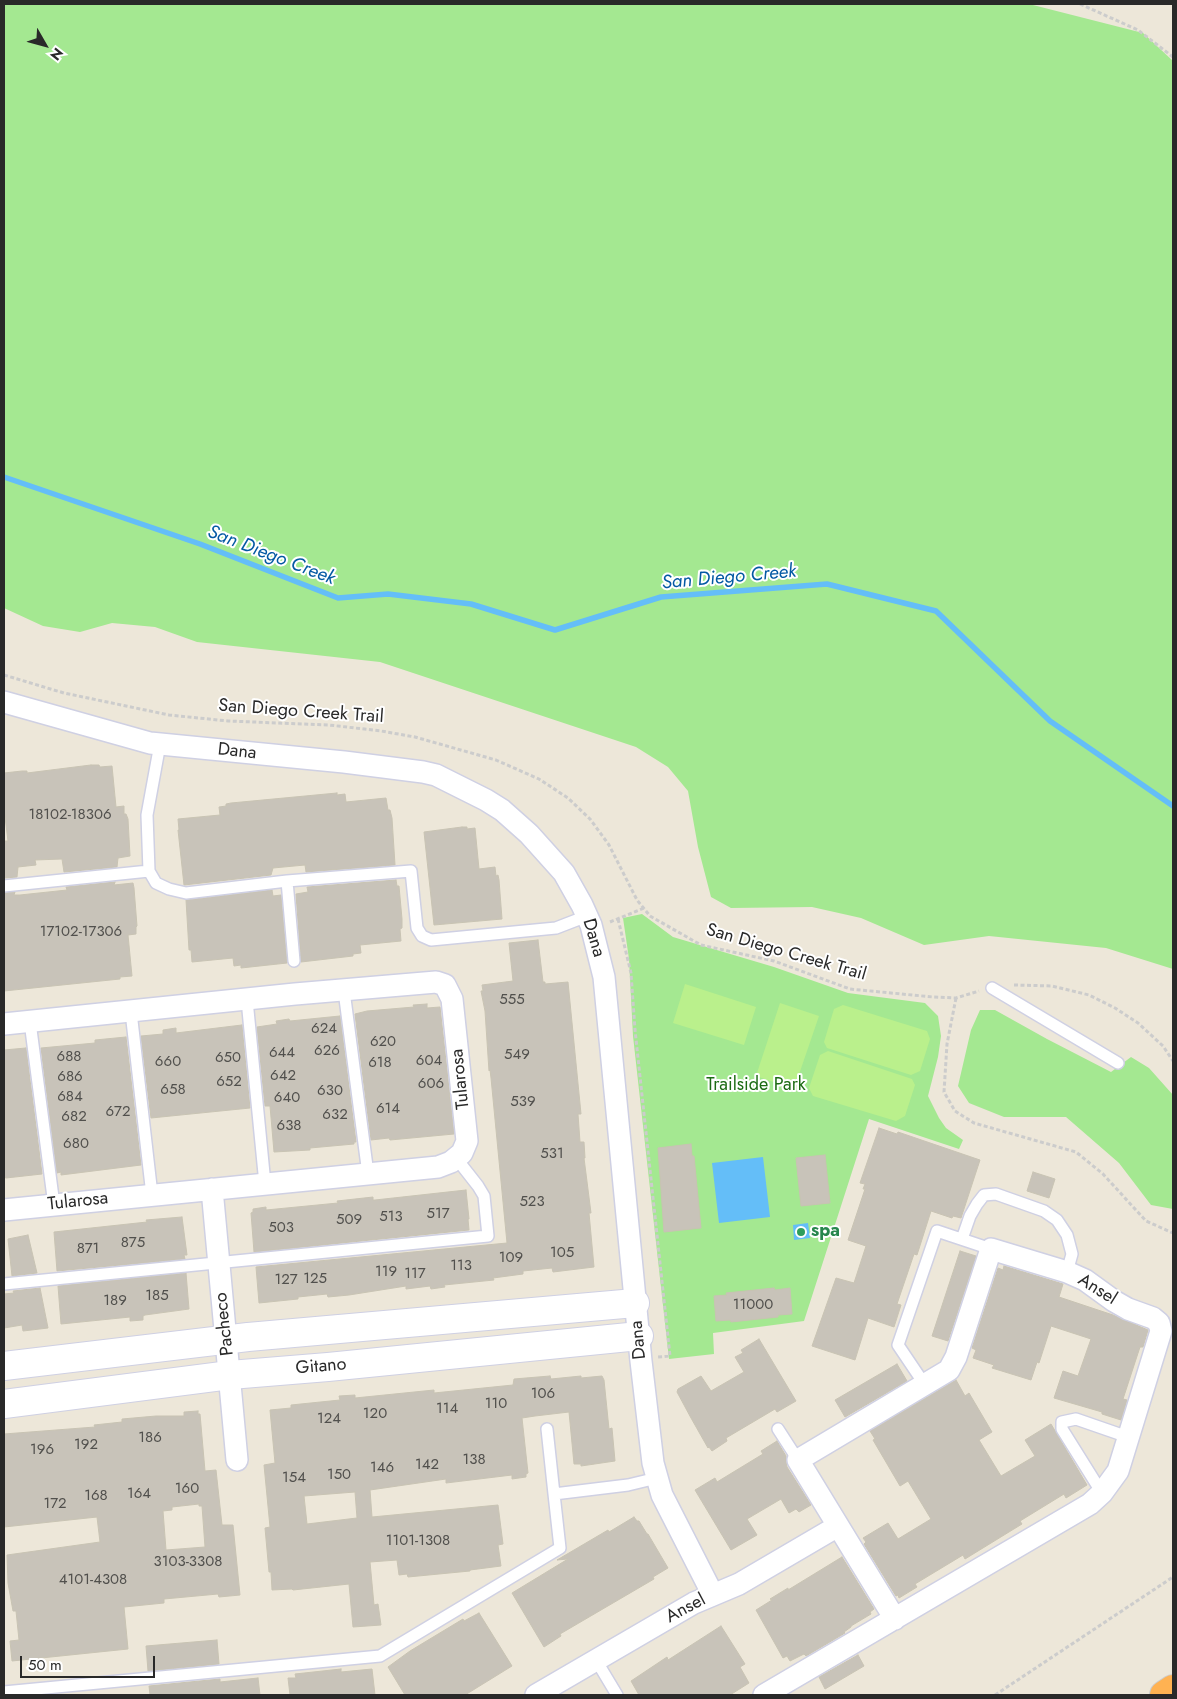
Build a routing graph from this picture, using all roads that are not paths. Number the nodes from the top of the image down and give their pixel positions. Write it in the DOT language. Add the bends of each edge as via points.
graph roads {
  1 [pos="4,702"];
  2 [pos="160,744"];
  3 [pos="149,871"];
  4 [pos="287,881"];
  5 [pos="4,886"];
  6 [pos="589,923"];
  7 [pos="294,961"];
  8 [pos="992,988"];
  9 [pos="344,991"];
  10 [pos="247,1000"];
  11 [pos="132,1012"];
  12 [pos="30,1022"];
  13 [pos="4,1024"];
  14 [pos="1118,1063"];
  15 [pos="456,1158"];
  16 [pos="368,1174"];
  17 [pos="265,1184"];
  18 [pos="212,1189"];
  19 [pos="152,1195"];
  20 [pos="54,1205"];
  21 [pos="4,1210"];
  22 [pos="962,1239"];
  23 [pos="991,1249"];
  24 [pos="218,1263"];
  25 [pos="1067,1272"];
  26 [pos="4,1284"];
  27 [pos="635,1303"];
  28 [pos="639,1336"];
  29 [pos="227,1340"];
  30 [pos="4,1366"];
  31 [pos="230,1375"];
  32 [pos="925,1385"];
  33 [pos="4,1404"];
  34 [pos="547,1429"];
  35 [pos="778,1429"];
  36 [pos="1128,1437"];
  37 [pos="237,1460"];
  38 [pos="798,1460"];
  39 [pos="657,1478"];
  40 [pos="1102,1493"];
  41 [pos="554,1494"];
  42 [pos="838,1526"];
  43 [pos="713,1595"];
  44 [pos="895,1619"];
  45 [pos="596,1660"];
  46 [pos="1173,1689"];
  47 [pos="4,1692"];
  48 [pos="536,1695"];
  49 [pos="617,1695"];
  50 [pos="764,1695"];
  51 [pos="1164,1695"];
  1 -- 2 [label="street, Dana"];
  2 -- 3 [label="lane" via="147,815"];
  2 -- 6 [label="street, Dana" via="344,762 436,775 502,810 529,834 564,873"];
  3 -- 4 [label="lane" via="156,883 169,890 186,893"];
  3 -- 5 [label="lane"];
  4 -- 6 [label="lane" via="411,871 417,928 422,936 431,940"];
  4 -- 7 [label="lane"];
  6 -- 27 [label="street, Dana" via="604,977"];
  8 -- 14 [label="lane"];
  9 -- 10 [label="street, Tularosa"];
  9 -- 15 [label="street, Tularosa" via="436,982 445,986 452,1000 467,1141"];
  9 -- 16 [label="lane"];
  10 -- 11 [label="street, Tularosa"];
  10 -- 17 [label="lane"];
  11 -- 12 [label="street, Tularosa"];
  11 -- 19 [label="lane"];
  12 -- 13 [label="street, Tularosa"];
  12 -- 20 [label="lane"];
  15 -- 16 [label="street, Tularosa" via="438,1167"];
  15 -- 24 [label="lane" via="484,1196 488,1236"];
  16 -- 17 [label="street, Tularosa"];
  17 -- 18 [label="street, Tularosa"];
  18 -- 19 [label="street, Tularosa"];
  18 -- 24 [label="street, Pacheco"];
  19 -- 20 [label="street, Tularosa"];
  20 -- 21 [label="street, Tularosa"];
  22 -- 23 [label="lane"];
  22 -- 25 [label="lane" via="977,1204 984,1196 996,1194 1044,1211 1057,1220 1067,1235 1072,1254"];
  22 -- 32 [label="lane" via="937,1231 898,1345"];
  23 -- 25 [label="street, Ansel"];
  23 -- 32 [label="street" via="956,1357 949,1370"];
  24 -- 26 [label="lane"];
  24 -- 29 [label="street, Pacheco"];
  25 -- 36 [label="street, Ansel" via="1128,1309 1159,1323 1161,1331"];
  27 -- 28 [label="street, Dana"];
  27 -- 29 [label="street, Gitano"];
  28 -- 31 [label="street, Gitano"];
  28 -- 39 [label="street, Dana"];
  29 -- 30 [label="street, Gitano"];
  29 -- 31 [label="street, Pacheco"];
  31 -- 33 [label="street, Gitano"];
  31 -- 37 [label="street, Pacheco"];
  32 -- 38 [label="street"];
  34 -- 41 [label="lane"];
  35 -- 38 [label="lane"];
  36 -- 40 [label="street, Ansel" via="1118,1471"];
  36 -- 40 [label="lane" via="1076,1419 1062,1422 1062,1429"];
  38 -- 42 [label="street"];
  39 -- 41 [label="lane"];
  39 -- 43 [label="street, Dana" via="662,1496"];
  40 -- 44 [label="street, Ansel" via="1090,1504"];
  41 -- 47 [label="lane" via="560,1548 380,1656"];
  42 -- 43 [label="street, Ansel" via="739,1584"];
  42 -- 44 [label="street"];
  43 -- 45 [label="street, Ansel"];
  44 -- 50 [label="street, Ansel"];
  45 -- 48 [label="street, Ansel"];
  45 -- 49 [label="lane"];
  46 -- 51 [label="highway"];
}
